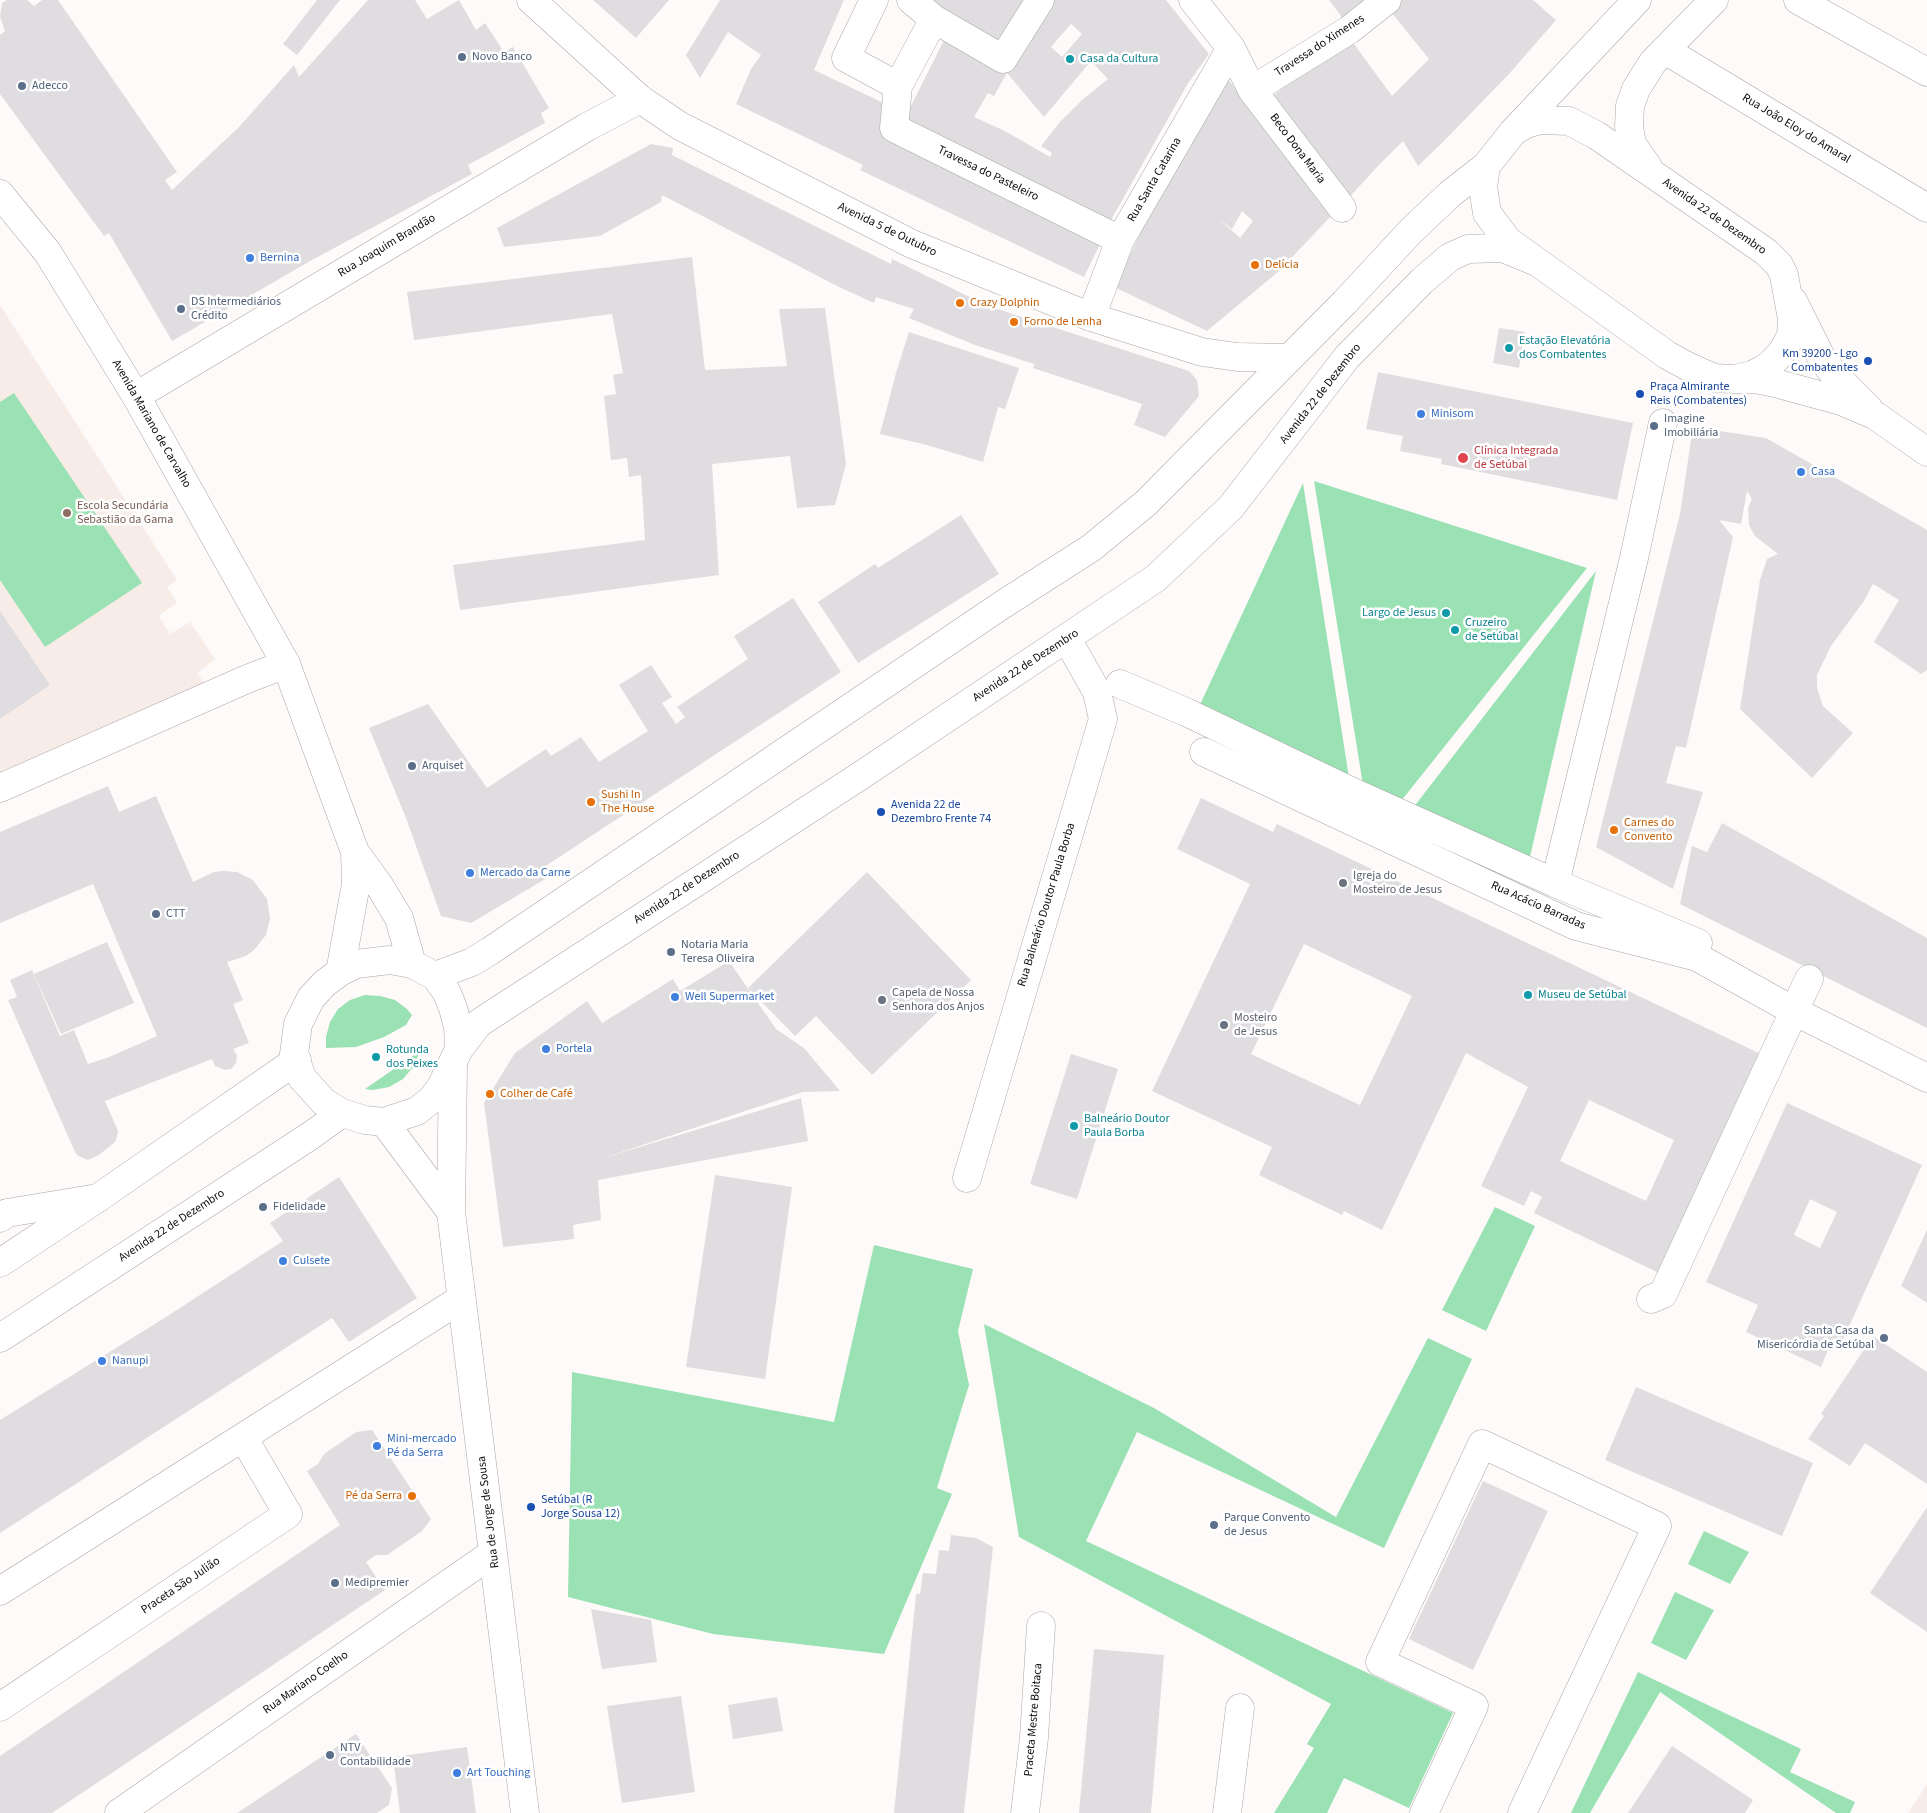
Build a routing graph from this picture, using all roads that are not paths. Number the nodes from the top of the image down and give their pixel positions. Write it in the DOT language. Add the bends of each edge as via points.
graph roads {
  1 [pos="531,0"];
  2 [pos="874,0"];
  3 [pos="912,0"];
  4 [pos="1040,0"];
  5 [pos="1193,0"];
  6 [pos="1387,0"];
  7 [pos="1637,0"];
  8 [pos="1714,0"];
  9 [pos="1798,0"];
  10 [pos="934,19"];
  11 [pos="1231,48"];
  12 [pos="1665,50"];
  13 [pos="1927,72"];
  14 [pos="898,86"];
  15 [pos="1252,90"];
  16 [pos="640,99"];
  17 [pos="1512,132"];
  18 [pos="1486,166"];
  19 [pos="1655,176"];
  20 [pos="0,194"];
  21 [pos="1342,208"];
  22 [pos="1927,208"];
  23 [pos="1120,240"];
  24 [pos="1537,262"];
  25 [pos="1788,290"];
  26 [pos="1091,317"];
  27 [pos="1289,358"];
  28 [pos="1735,379"];
  29 [pos="136,396"];
  30 [pos="1876,416"];
  31 [pos="1663,423"];
  32 [pos="1927,452"];
  33 [pos="1066,639"];
  34 [pos="286,664"];
  35 [pos="1120,684"];
  36 [pos="1204,752"];
  37 [pos="0,788"];
  38 [pos="355,852"];
  39 [pos="1555,883"];
  40 [pos="1696,957"];
  41 [pos="423,970"];
  42 [pos="340,972"];
  43 [pos="1809,979"];
  44 [pos="1794,1011"];
  45 [pos="456,1057"];
  46 [pos="297,1060"];
  47 [pos="1927,1078"];
  48 [pos="342,1113"];
  49 [pos="384,1122"];
  50 [pos="967,1178"];
  51 [pos="98,1198"];
  52 [pos="451,1212"];
  53 [pos="0,1218"];
  54 [pos="0,1263"];
  55 [pos="461,1299"];
  56 [pos="1651,1299"];
  57 [pos="0,1338"];
  58 [pos="243,1437"];
  59 [pos="493,1552"];
  60 [pos="0,1591"];
  61 [pos="1041,1626"];
  62 [pos="0,1707"];
  63 [pos="1240,1708"];
  64 [pos="119,1813"];
  65 [pos="525,1813"];
  66 [pos="1025,1813"];
  67 [pos="1227,1813"];
  68 [pos="1424,1813"];
  69 [pos="1522,1813"];
  1 -- 16 [label="street, Avenida 5 de Outubro"];
  2 -- 14 [label="street" via="846,58"];
  3 -- 10 [label="street"];
  4 -- 10 [label="street" via="1003,59"];
  5 -- 11 [label="street, Beco Dona Maria"];
  6 -- 15 [label="street, Travessa do Ximenes" via="1349,30"];
  7 -- 17 [label="street, Avenida 22 de Dezembro"];
  8 -- 12 [label="street, Avenida 22 de Dezembro"];
  9 -- 13 [label="street"];
  10 -- 14 [label="street"];
  11 -- 15 [label="street, Beco Dona Maria"];
  11 -- 23 [label="street, Rua Santa Catarina"];
  12 -- 19 [label="street, Avenida 22 de Dezembro" via="1644,74 1630,106 1632,144"];
  12 -- 22 [label="street, Rua João Eloy do Amaral"];
  14 -- 23 [label="street, Travessa do Pasteleiro" via="894,128"];
  15 -- 21 [label="street, Beco Dona Maria"];
  16 -- 26 [label="street, Avenida 5 de Outubro" via="680,126 912,244"];
  16 -- 29 [label="street, Rua Joaquim Brandão" via="587,127"];
  17 -- 18 [label="street, Avenida 22 de Dezembro"];
  17 -- 19 [label="street, Avenida 22 de Dezembro" via="1540,120 1570,121"];
  18 -- 24 [label="street, Avenida 22 de Dezembro" via="1483,186 1487,213 1508,241"];
  18 -- 27 [label="street, Avenida 22 de Dezembro" via="1411,231"];
  19 -- 25 [label="street, Avenida 22 de Dezembro" via="1766,252 1779,264"];
  20 -- 29 [label="street, Avenida Mariano de Carvalho" via="48,253"];
  23 -- 26 [label="street, Rua Santa Catarina"];
  24 -- 28 [label="street, Avenida 22 de Dezembro" via="1666,355 1714,378"];
  24 -- 33 [label="street, Avenida 22 de Dezembro" via="1503,248 1468,249 1450,257 1347,357 1231,507 1156,578"];
  25 -- 28 [label="street, Avenida 22 de Dezembro" via="1791,336 1782,352 1762,370"];
  25 -- 30 [label="street" via="1833,373"];
  26 -- 27 [label="street, Avenida 5 de Outubro" via="1202,352 1237,357"];
  27 -- 41 [label="street, Avenida 22 de Dezembro" via="1146,503 1091,548 994,610 490,951 472,962"];
  28 -- 30 [label="street" via="1775,384 1841,401"];
  29 -- 34 [label="street, Avenida Mariano de Carvalho"];
  30 -- 32 [label="street"];
  31 -- 39 [label="street" via="1634,558"];
  33 -- 45 [label="street, Avenida 22 de Dezembro" via="479,1023"];
  33 -- 50 [label="street, Rua Balneário Doutor Paula Borba" via="1098,692 1103,719"];
  34 -- 37 [label="street"];
  34 -- 38 [label="street, Avenida Mariano de Carvalho"];
  35 -- 39 [label="street"];
  36 -- 40 [label="street, Rua Acácio Barradas" via="1576,926"];
  38 -- 41 [label="street, Avenida Mariano de Carvalho" via="399,918"];
  38 -- 42 [label="street, Avenida Mariano de Carvalho" via="356,884"];
  39 -- 40 [label="street" via="1702,945"];
  40 -- 44 [label="street, Rua Acácio Barradas"];
  41 -- 42 [label="street" via="390,960 356,964"];
  41 -- 45 [label="street" via="447,992 458,1027"];
  42 -- 46 [label="street" via="310,998 298,1024 294,1054"];
  43 -- 44 [label="street"];
  44 -- 47 [label="street, Rua Acácio Barradas"];
  44 -- 56 [label="street" via="1663,1294"];
  45 -- 49 [label="street" via="432,1099 417,1111"];
  45 -- 52 [label="street, Rua de Jorge de Sousa"];
  46 -- 48 [label="street" via="302,1078 324,1102"];
  46 -- 51 [label="street"];
  48 -- 49 [label="street"];
  48 -- 57 [label="street, Avenida 22 de Dezembro"];
  49 -- 52 [label="street"];
  51 -- 53 [label="street" via="7,1213"];
  51 -- 54 [label="street"];
  52 -- 55 [label="street, Rua de Jorge de Sousa"];
  55 -- 58 [label="street"];
  55 -- 59 [label="street, Rua de Jorge de Sousa"];
  58 -- 60 [label="street"];
  58 -- 62 [label="street, Praceta São Julião" via="288,1514"];
  59 -- 64 [label="street, Rua Mariano Coelho"];
  59 -- 65 [label="street, Rua de Jorge de Sousa"];
  61 -- 66 [label="street, Praceta Mestre Boitaca" via="1034,1738"];
  63 -- 67 [label="street"];
  68 -- 69 [label="street" via="1474,1706 1380,1662 1482,1444 1656,1526"];
}
